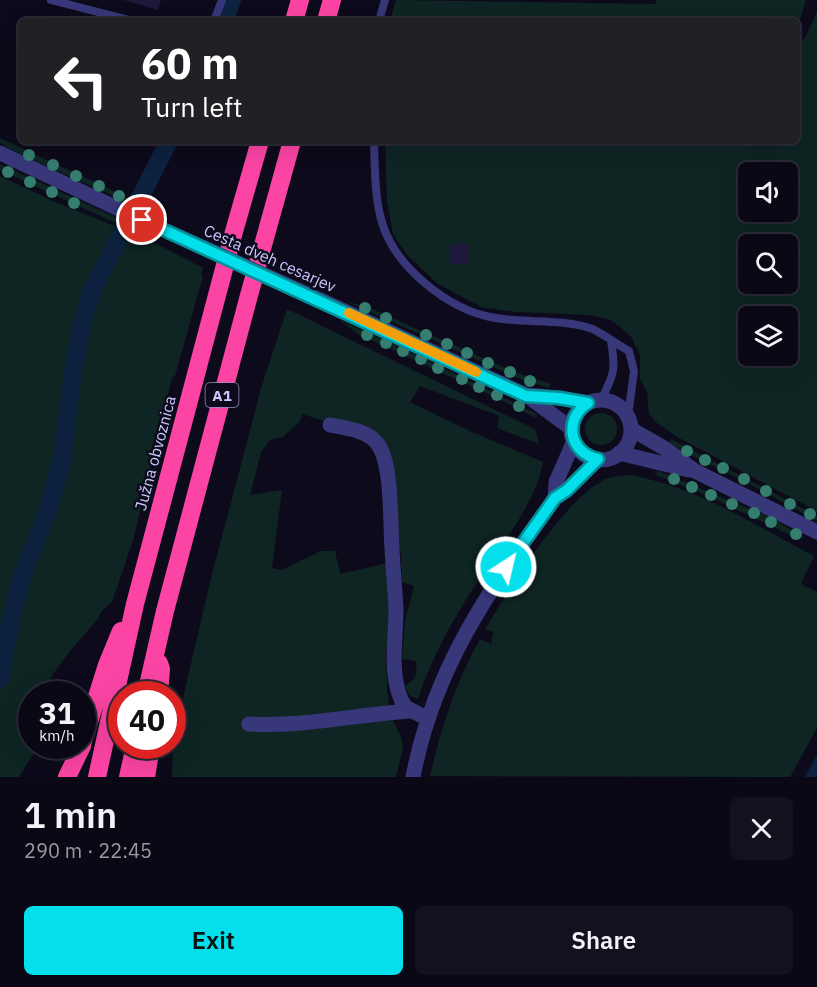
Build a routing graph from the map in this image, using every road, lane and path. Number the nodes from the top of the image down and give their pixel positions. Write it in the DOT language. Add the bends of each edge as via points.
graph roads {
  1 [pos="51,0"];
  2 [pos="222,0"];
  3 [pos="300,0"];
  4 [pos="333,0"];
  5 [pos="385,0"];
  6 [pos="121,18"];
  7 [pos="215,18"];
  8 [pos="295,18"];
  9 [pos="328,18"];
  10 [pos="380,18"];
  11 [pos="259,144"];
  12 [pos="291,144"];
  13 [pos="374,144"];
  14 [pos="0,153"];
  15 [pos="611,341"];
  16 [pos="526,396"];
  17 [pos="594,401"];
  18 [pos="629,423"];
  19 [pos="330,425"];
  20 [pos="573,435"];
  21 [pos="619,453"];
  22 [pos="598,459"];
  23 [pos="695,471"];
  24 [pos="555,498"];
  25 [pos="817,532"];
  26 [pos="134,609"];
  27 [pos="156,649"];
  28 [pos="149,681"];
  29 [pos="160,681"];
  30 [pos="96,700"];
  31 [pos="409,711"];
  32 [pos="428,719"];
  33 [pos="249,724"];
  34 [pos="76,759"];
  35 [pos="132,759"];
  36 [pos="149,759"];
  37 [pos="68,777"];
  38 [pos="97,777"];
  39 [pos="128,777"];
  40 [pos="146,777"];
  41 [pos="413,777"];
  1 -- 6 [label="lane"];
  2 -- 7 [label="lane"];
  3 -- 8 [label="highway"];
  4 -- 9 [label="highway"];
  5 -- 10 [label="lane"];
  11 -- 26 [label="highway, Južna obvoznica / A1"];
  12 -- 27 [label="highway, A1"];
  13 -- 15 [label="lane" via="379,215 387,239 409,270 442,297 465,309 492,318 582,326"];
  14 -- 16 [label="street, Cesta dveh cesarjev, bridge"];
  15 -- 17 [label="lane" via="614,376"];
  15 -- 18 [label="lane" via="628,351 634,371"];
  16 -- 17 [label="street, Cesta dveh cesarjev"];
  16 -- 20 [label="street, Cesta dveh cesarjev"];
  17 -- 18 [label="street" via="614,403"];
  17 -- 20 [label="street" via="578,411"];
  18 -- 21 [label="street" via="627,445"];
  18 -- 23 [label="street"];
  19 -- 31 [label="street" via="352,429 377,442 387,473 396,607 394,666 396,687"];
  20 -- 22 [label="street" via="581,451"];
  20 -- 24 [label="street" via="556,482"];
  21 -- 22 [label="street"];
  21 -- 23 [label="street"];
  22 -- 24 [label="street"];
  23 -- 25 [label="street"];
  24 -- 32 [label="street" via="466,629"];
  26 -- 30 [label="highway" via="107,665"];
  26 -- 38 [label="highway, Južna obvoznica / A1"];
  27 -- 28 [label="highway, A1"];
  27 -- 29 [label="highway"];
  31 -- 32 [label="street"];
  31 -- 33 [label="street" via="327,722"];
  32 -- 41 [label="street"];
  34 -- 37 [label="highway"];
  35 -- 39 [label="highway"];
  36 -- 40 [label="highway"];
}
